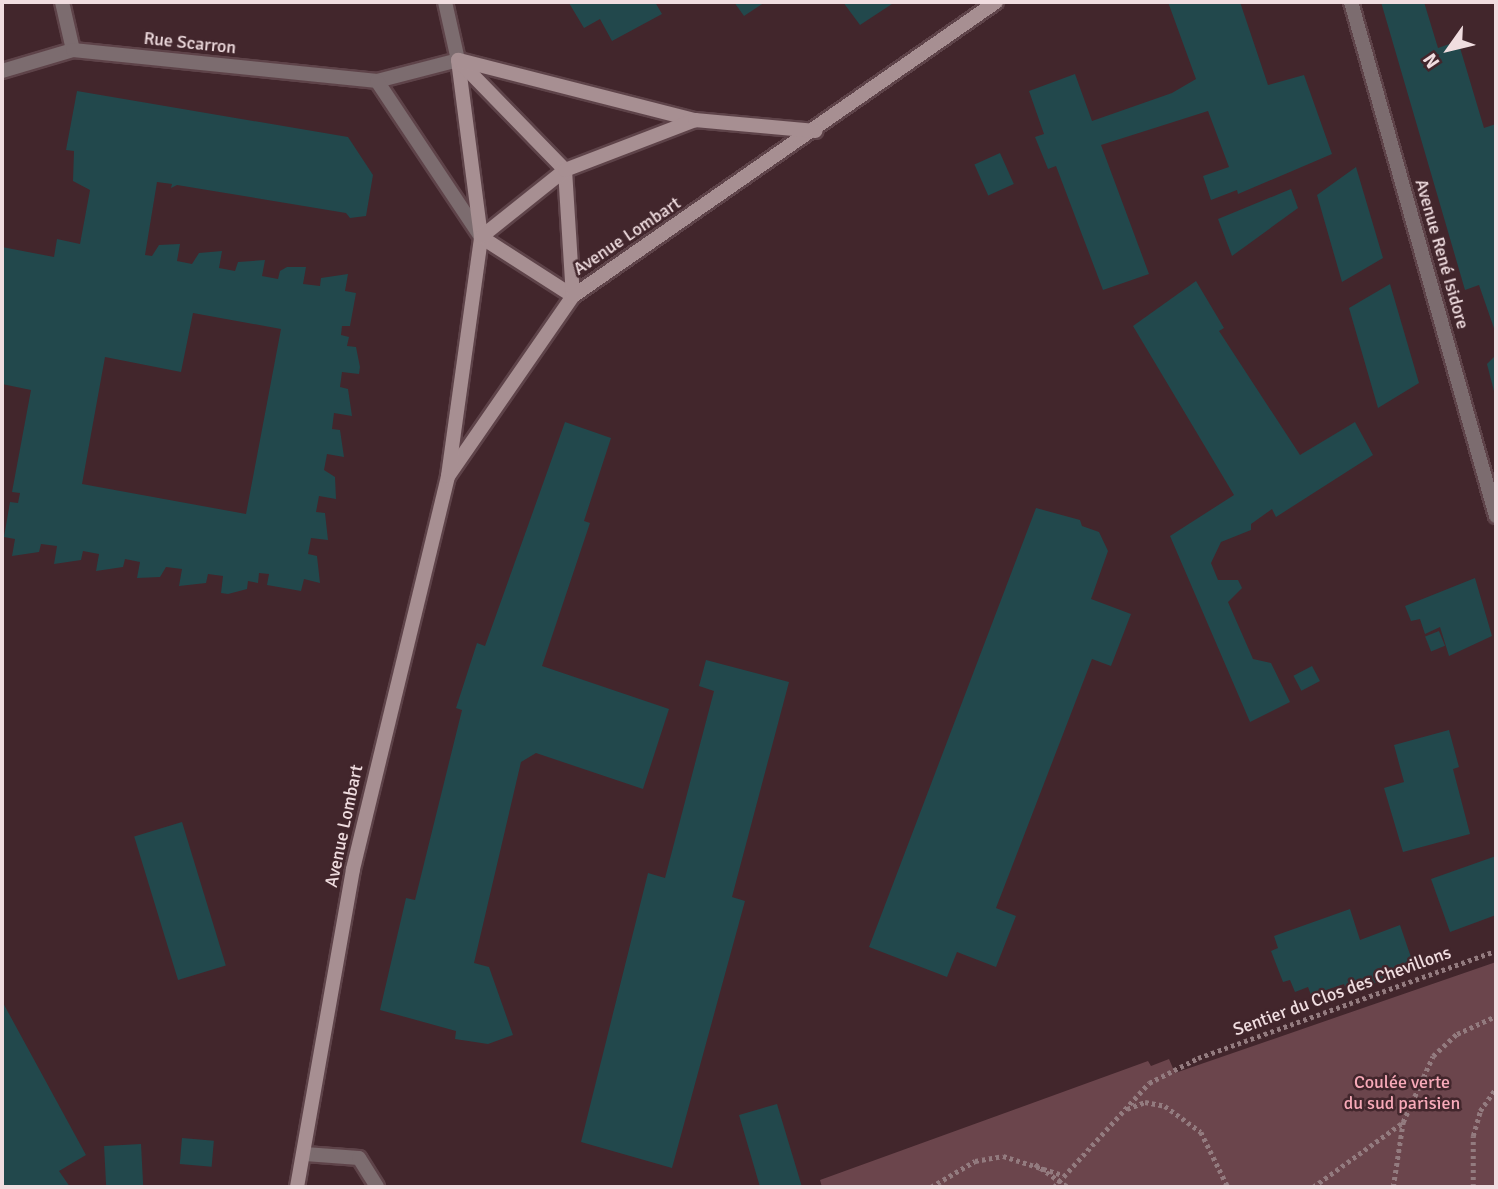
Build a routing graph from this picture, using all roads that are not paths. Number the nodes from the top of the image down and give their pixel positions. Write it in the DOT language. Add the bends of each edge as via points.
graph roads {
  1 [pos="62,2"];
  2 [pos="445,2"];
  3 [pos="996,2"];
  4 [pos="1351,2"];
  5 [pos="73,50"];
  6 [pos="458,60"];
  7 [pos="2,71"];
  8 [pos="377,81"];
  9 [pos="695,120"];
  10 [pos="815,131"];
  11 [pos="565,170"];
  12 [pos="481,237"];
  13 [pos="573,296"];
  14 [pos="448,477"];
  15 [pos="1496,516"];
  16 [pos="305,1154"];
  17 [pos="298,1187"];
  18 [pos="377,1187"];
  1 -- 5 [label="street"];
  2 -- 6 [label="street"];
  3 -- 10 [label="main road, Avenue Lombart"];
  4 -- 15 [label="street, Avenue René Isidore"];
  5 -- 7 [label="street, Rue Scarron"];
  5 -- 8 [label="street, Rue Scarron"];
  6 -- 8 [label="street, Rue Scarron"];
  6 -- 9 [label="main road"];
  6 -- 11 [label="main road"];
  6 -- 12 [label="main road, Avenue Lombart"];
  8 -- 12 [label="street"];
  9 -- 10 [label="main road"];
  9 -- 11 [label="main road"];
  10 -- 13 [label="main road, Avenue Lombart"];
  11 -- 12 [label="main road"];
  11 -- 13 [label="main road"];
  12 -- 13 [label="main road"];
  12 -- 14 [label="main road, Avenue Lombart"];
  13 -- 14 [label="main road, Avenue Lombart"];
  14 -- 16 [label="main road, Avenue Lombart" via="353,869"];
  16 -- 17 [label="main road, Avenue Lombart"];
  16 -- 18 [label="street" via="359,1158"];
}
